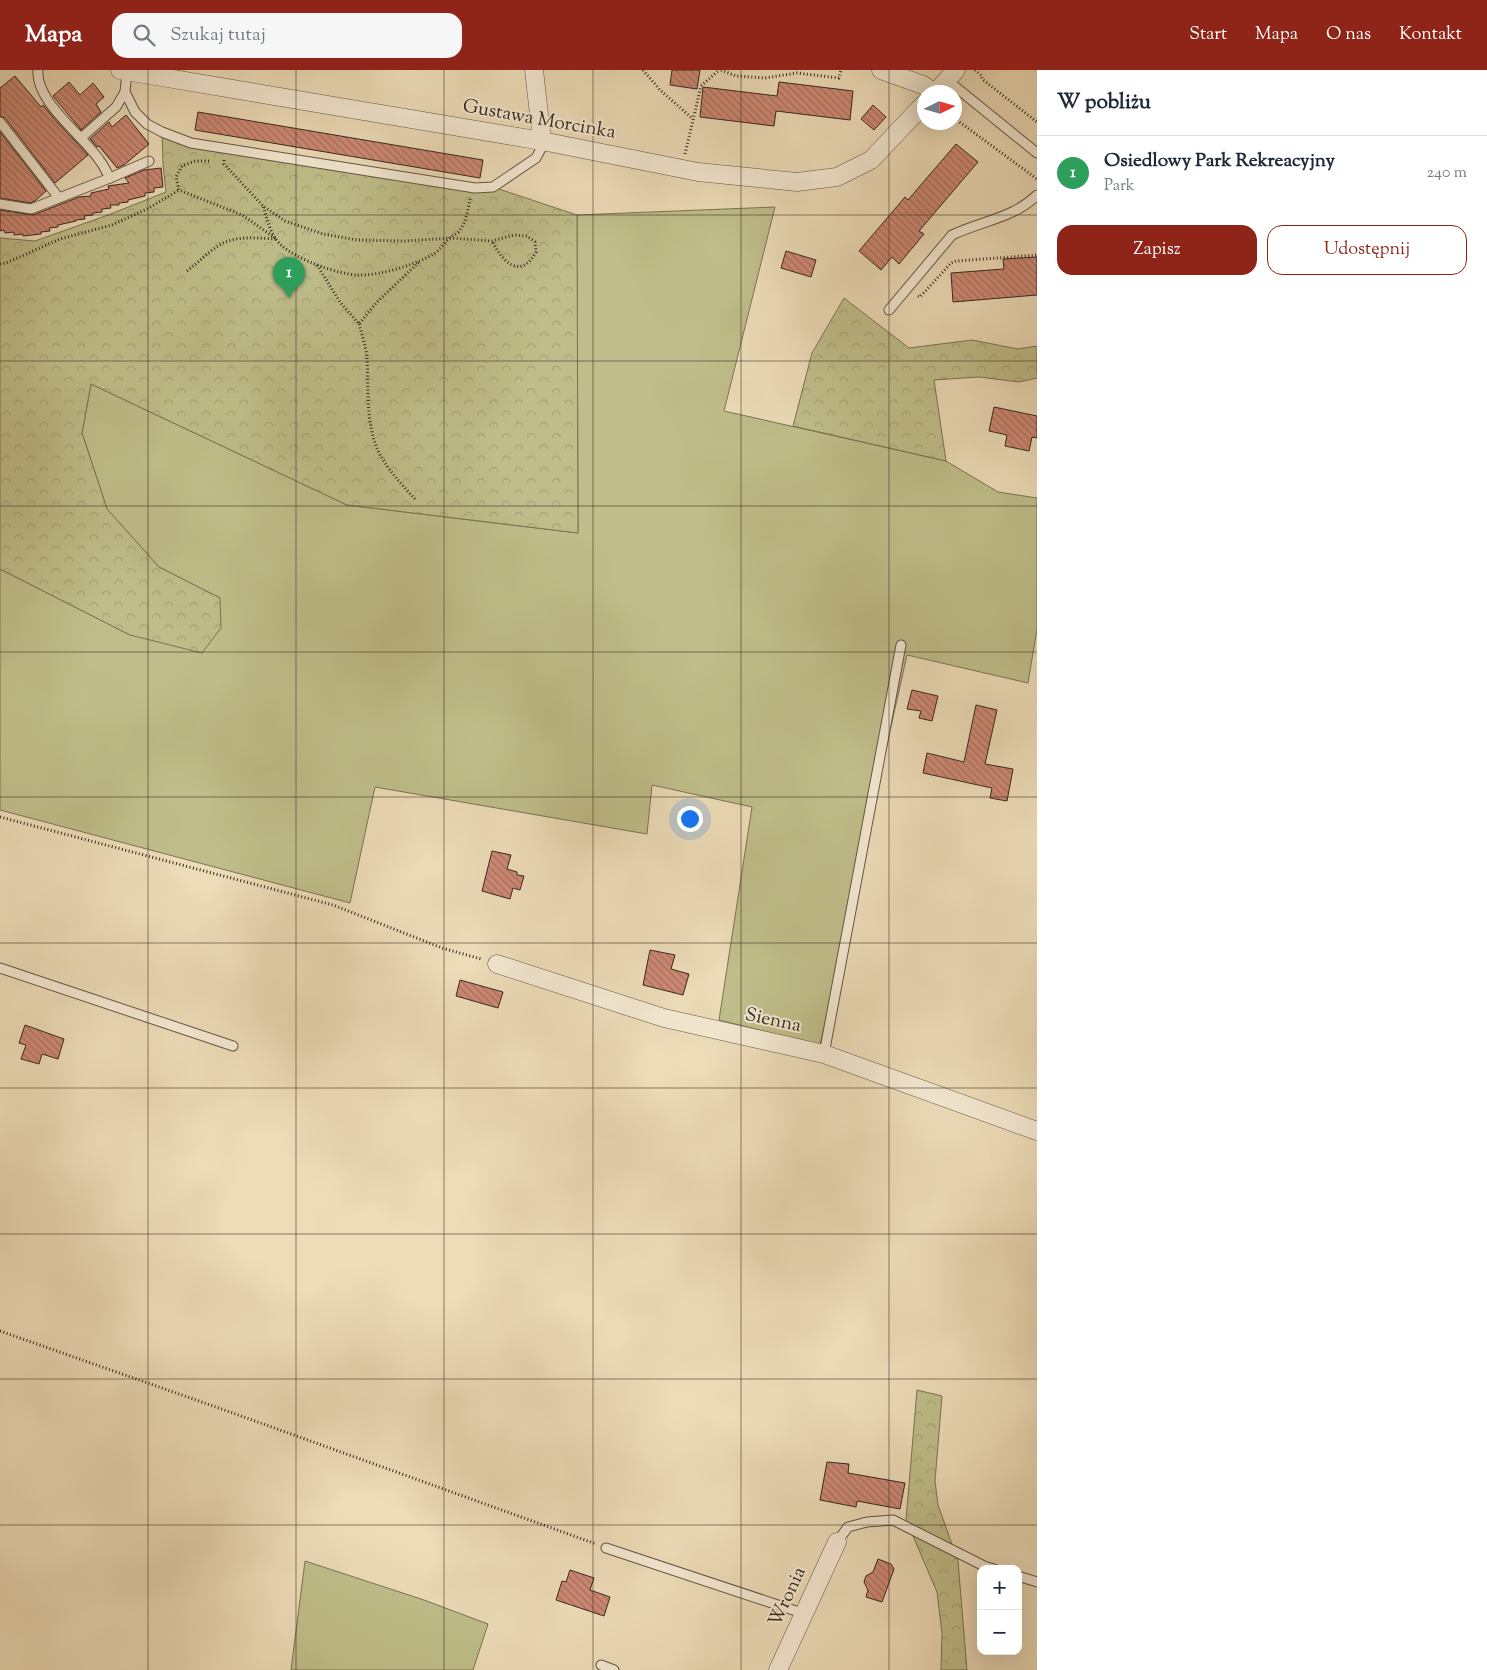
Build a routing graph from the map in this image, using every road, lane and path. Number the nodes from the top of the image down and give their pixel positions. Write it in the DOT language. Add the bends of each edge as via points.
graph roads {
  1 [pos="38,70"];
  2 [pos="534,70"];
  3 [pos="642,70"];
  4 [pos="720,70"];
  5 [pos="841,70"];
  6 [pos="881,70"];
  7 [pos="975,70"];
  8 [pos="124,71"];
  9 [pos="176,75"];
  10 [pos="943,84"];
  11 [pos="126,92"];
  12 [pos="917,111"];
  13 [pos="693,120"];
  14 [pos="0,122"];
  15 [pos="1037,122"];
  16 [pos="962,124"];
  17 [pos="80,138"];
  18 [pos="544,141"];
  19 [pos="1037,153"];
  20 [pos="223,157"];
  21 [pos="211,160"];
  22 [pos="149,161"];
  23 [pos="218,162"];
  24 [pos="224,164"];
  25 [pos="681,169"];
  26 [pos="110,178"];
  27 [pos="1037,179"];
  28 [pos="472,188"];
  29 [pos="180,190"];
  30 [pos="1037,195"];
  31 [pos="59,198"];
  32 [pos="0,204"];
  33 [pos="263,206"];
  34 [pos="450,238"];
  35 [pos="276,239"];
  36 [pos="492,240"];
  37 [pos="1037,255"];
  38 [pos="422,259"];
  39 [pos="0,264"];
  40 [pos="316,265"];
  41 [pos="188,271"];
  42 [pos="908,288"];
  43 [pos="889,310"];
  44 [pos="359,324"];
  45 [pos="415,499"];
  46 [pos="901,645"];
  47 [pos="0,816"];
  48 [pos="497,964"];
  49 [pos="0,968"];
  50 [pos="233,1046"];
  51 [pos="824,1054"];
  52 [pos="1037,1131"];
  53 [pos="0,1331"];
  54 [pos="837,1542"];
  55 [pos="606,1548"];
  56 [pos="982,1565"];
  57 [pos="1022,1577"];
  58 [pos="1037,1582"];
  59 [pos="805,1614"];
  60 [pos="601,1665"];
  61 [pos="614,1670"];
  62 [pos="778,1670"];
  1 -- 17 [label="lane" via="40,86 48,99"];
  2 -- 18 [label="street"];
  3 -- 13 [label="path"];
  4 -- 5 [label="path" via="736,76 766,78 797,73 839,78"];
  4 -- 13 [label="path" via="701,86"];
  6 -- 10 [label="street" via="923,85"];
  7 -- 15 [label="path"];
  8 -- 9 [label="street, Gustawa Morcinka"];
  8 -- 11 [label="lane"];
  9 -- 18 [label="street, Gustawa Morcinka"];
  10 -- 19 [label="lane"];
  11 -- 17 [label="lane" via="116,107"];
  11 -- 28 [label="lane" via="136,112 147,124 190,143"];
  12 -- 25 [label="street, Gustawa Morcinka" via="871,160 836,177 797,182"];
  13 -- 25 [label="path"];
  14 -- 31 [label="lane"];
  16 -- 27 [label="path"];
  17 -- 26 [label="lane" via="100,160"];
  18 -- 25 [label="street, Gustawa Morcinka"];
  18 -- 28 [label="lane" via="536,158 493,187"];
  20 -- 24 [label="path"];
  21 -- 29 [label="path" via="182,166 176,177"];
  22 -- 26 [label="lane"];
  23 -- 24 [label="path"];
  24 -- 33 [label="path"];
  26 -- 31 [label="lane"];
  28 -- 34 [label="path" via="460,231"];
  29 -- 35 [label="path" via="242,216"];
  29 -- 39 [label="path" via="147,210 112,225 60,239"];
  30 -- 42 [label="lane" via="1018,210 952,235"];
  31 -- 32 [label="lane" via="31,209"];
  33 -- 34 [label="path" via="285,222 357,240"];
  33 -- 35 [label="path"];
  34 -- 36 [label="path"];
  34 -- 38 [label="path" via="435,253"];
  35 -- 40 [label="path"];
  35 -- 41 [label="path" via="234,239 219,245"];
  36 -- 36 [label="path" via="527,236 535,242 536,252 526,265 512,266 501,257"];
  37 -- 42 [label="path" via="956,261 920,297"];
  38 -- 40 [label="path" via="388,271 357,275"];
  38 -- 44 [label="path"];
  40 -- 44 [label="path"];
  42 -- 43 [label="lane"];
  44 -- 45 [label="path" via="367,356 367,396 372,432 380,454"];
  46 -- 51 [label="lane"];
  47 -- 48 [label="path" via="333,905 442,948"];
  48 -- 51 [label="street, Sienna" via="664,1018"];
  49 -- 50 [label="lane"];
  51 -- 52 [label="street, Sienna"];
  53 -- 55 [label="path"];
  54 -- 56 [label="lane" via="848,1527 893,1520"];
  54 -- 59 [label="street, Wronia"];
  55 -- 59 [label="lane"];
  57 -- 58 [label="lane"];
  59 -- 62 [label="street, Wronia"];
  60 -- 61 [label="lane"];
}
